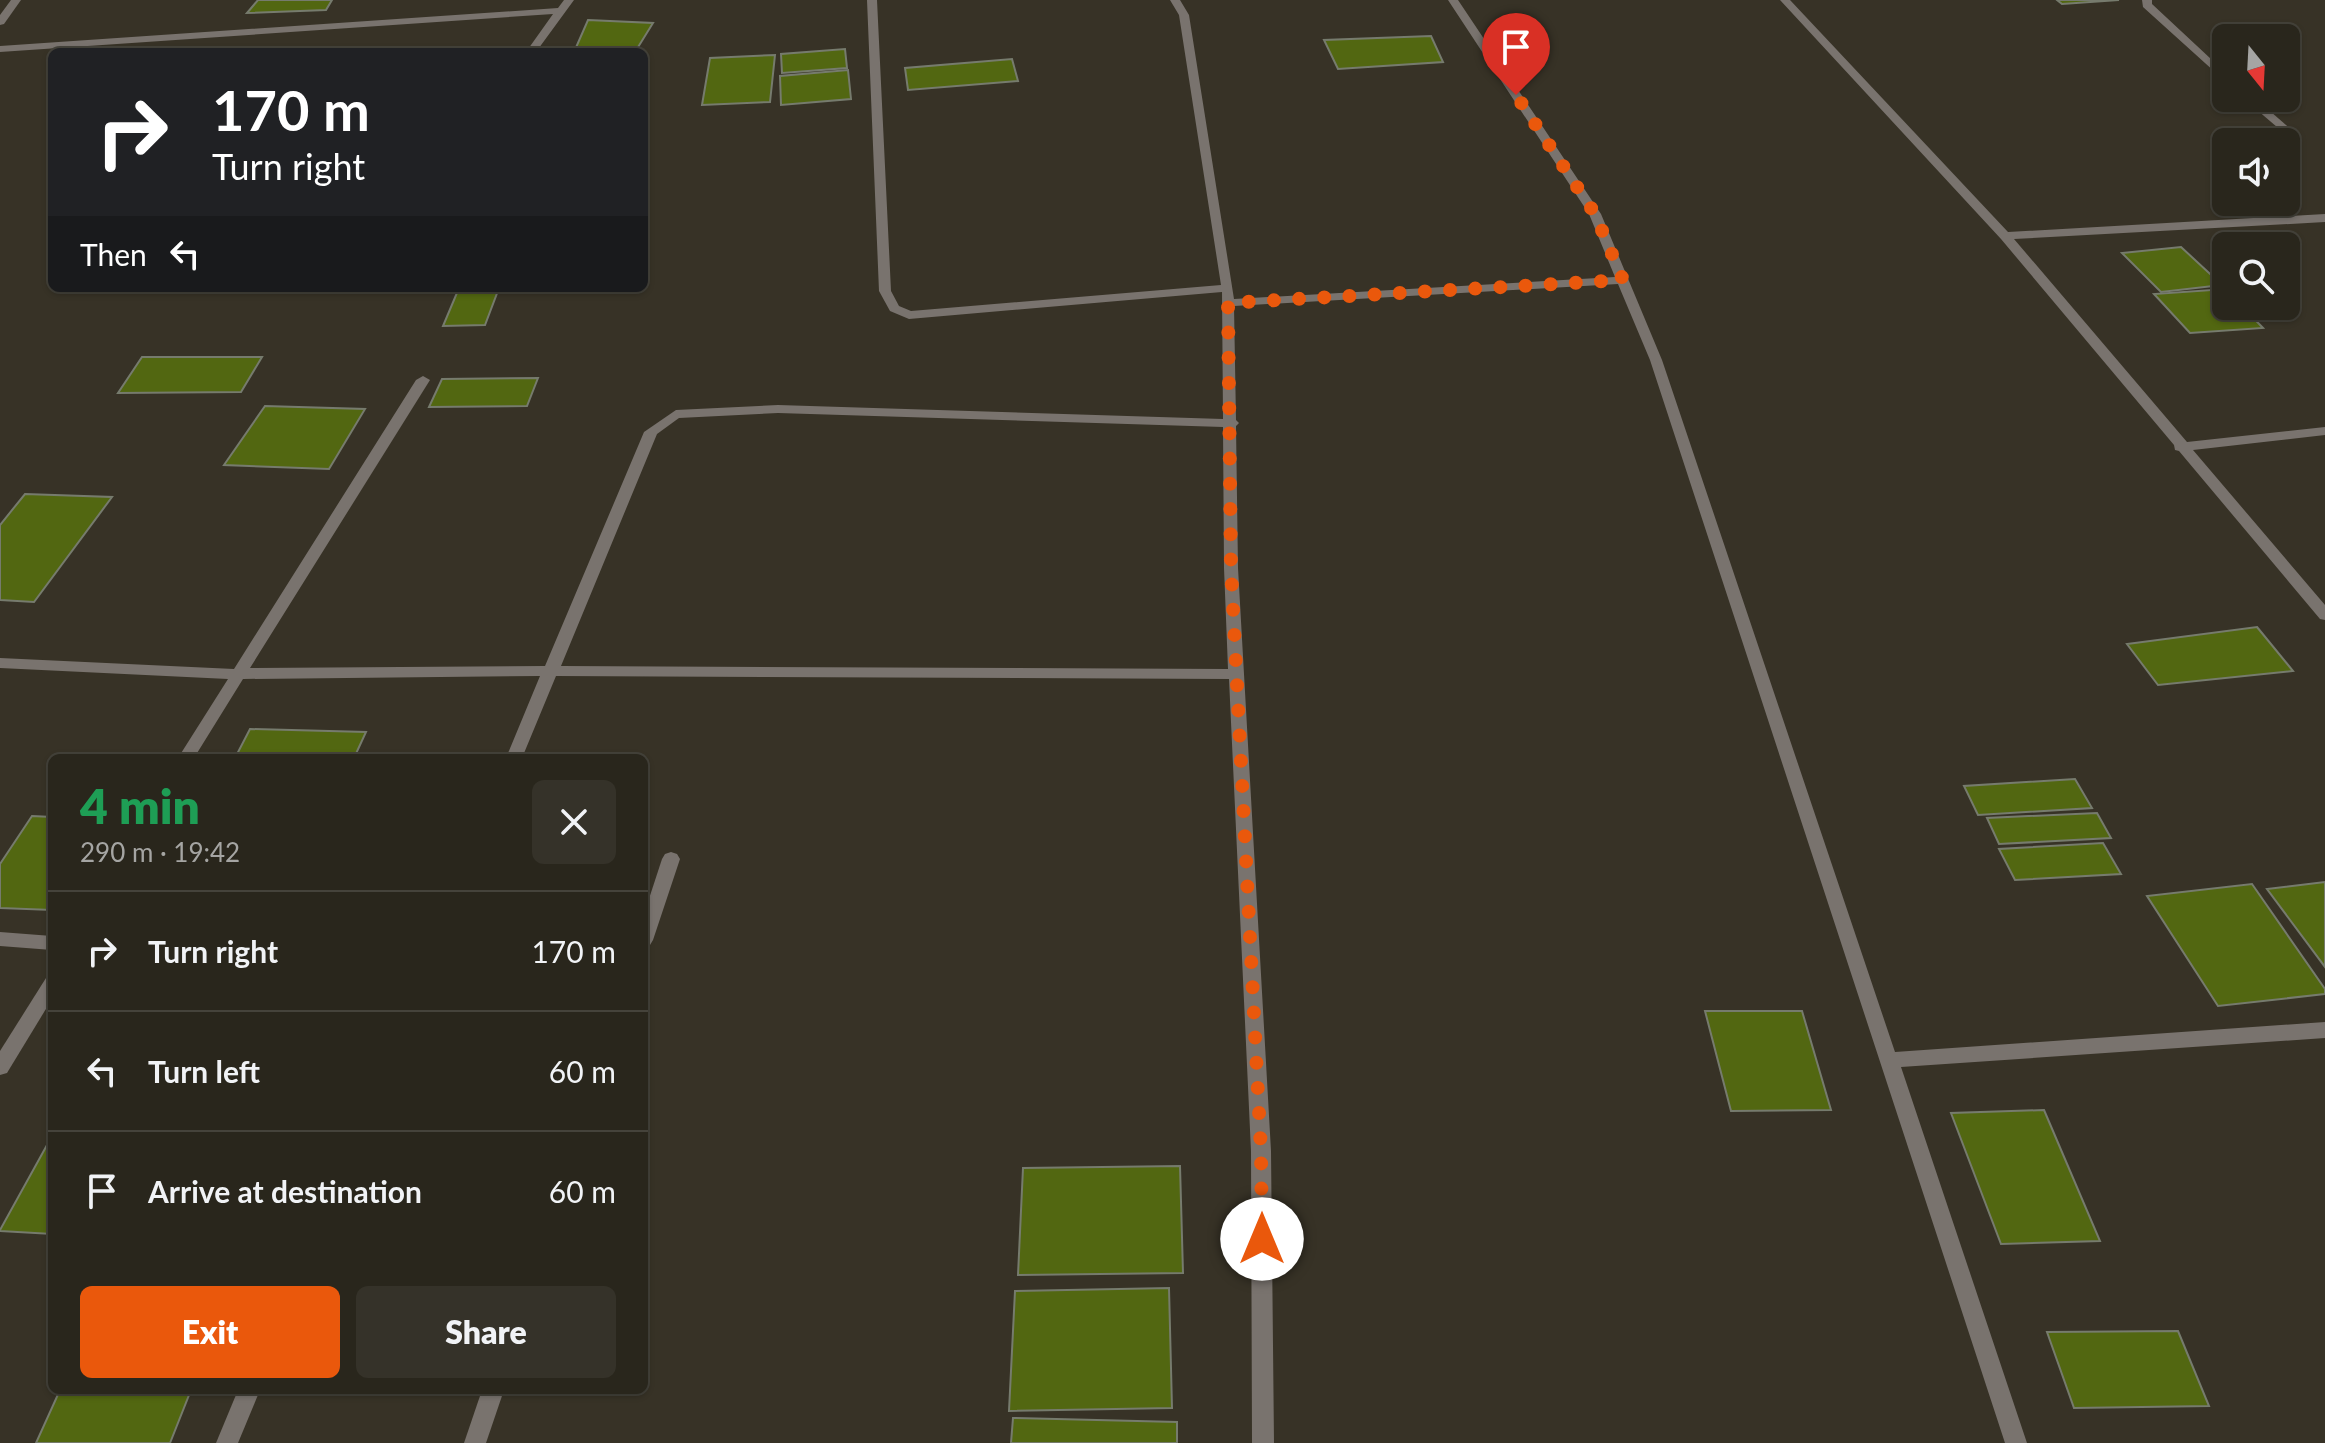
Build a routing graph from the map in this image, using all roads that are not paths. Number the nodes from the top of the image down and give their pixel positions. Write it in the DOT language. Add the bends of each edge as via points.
graph roads {
  1 [pos="16,0"];
  2 [pos="569,0"];
  3 [pos="872,0"];
  4 [pos="1175,0"];
  5 [pos="1453,0"];
  6 [pos="1785,0"];
  7 [pos="2147,0"];
  8 [pos="559,11"];
  9 [pos="0,22"];
  10 [pos="534,48"];
  11 [pos="0,49"];
  12 [pos="2212,66"];
  13 [pos="2265,112"];
  14 [pos="2284,128"];
  15 [pos="2325,218"];
  16 [pos="2005,236"];
  17 [pos="1623,280"];
  18 [pos="1228,295"];
  19 [pos="423,380"];
  20 [pos="1232,423"];
  21 [pos="2325,431"];
  22 [pos="2180,447"];
  23 [pos="2325,615"];
  24 [pos="0,663"];
  25 [pos="550,671"];
  26 [pos="235,674"];
  27 [pos="1237,674"];
  28 [pos="188,754"];
  29 [pos="516,754"];
  30 [pos="671,859"];
  31 [pos="648,928"];
  32 [pos="0,939"];
  33 [pos="48,943"];
  34 [pos="48,989"];
  35 [pos="2325,1030"];
  36 [pos="1889,1060"];
  37 [pos="0,1067"];
  38 [pos="247,1394"];
  39 [pos="492,1394"];
  40 [pos="227,1443"];
  41 [pos="475,1443"];
  42 [pos="1263,1443"];
  43 [pos="2016,1443"];
  1 -- 9 [label="street"];
  2 -- 8 [label="street"];
  3 -- 18 [label="street" via="885,291 894,308 909,315"];
  4 -- 18 [label="street" via="1184,15"];
  5 -- 17 [label="street" via="1595,214"];
  6 -- 16 [label="street"];
  7 -- 12 [label="street"];
  8 -- 10 [label="street"];
  8 -- 11 [label="street"];
  13 -- 14 [label="street"];
  15 -- 16 [label="street"];
  16 -- 22 [label="street"];
  17 -- 18 [label="street"];
  17 -- 36 [label="street" via="1656,360"];
  18 -- 20 [label="street"];
  19 -- 26 [label="street"];
  20 -- 25 [label="street" via="778,409 676,414 651,432"];
  20 -- 27 [label="street"];
  21 -- 22 [label="street"];
  22 -- 23 [label="street"];
  24 -- 26 [label="street"];
  25 -- 26 [label="street"];
  25 -- 27 [label="street"];
  25 -- 29 [label="street"];
  26 -- 28 [label="street"];
  27 -- 42 [label="street" via="1261,1151"];
  30 -- 31 [label="street"];
  32 -- 33 [label="street"];
  34 -- 37 [label="street"];
  35 -- 36 [label="street"];
  36 -- 43 [label="street"];
  38 -- 40 [label="street"];
  39 -- 41 [label="street"];
}
